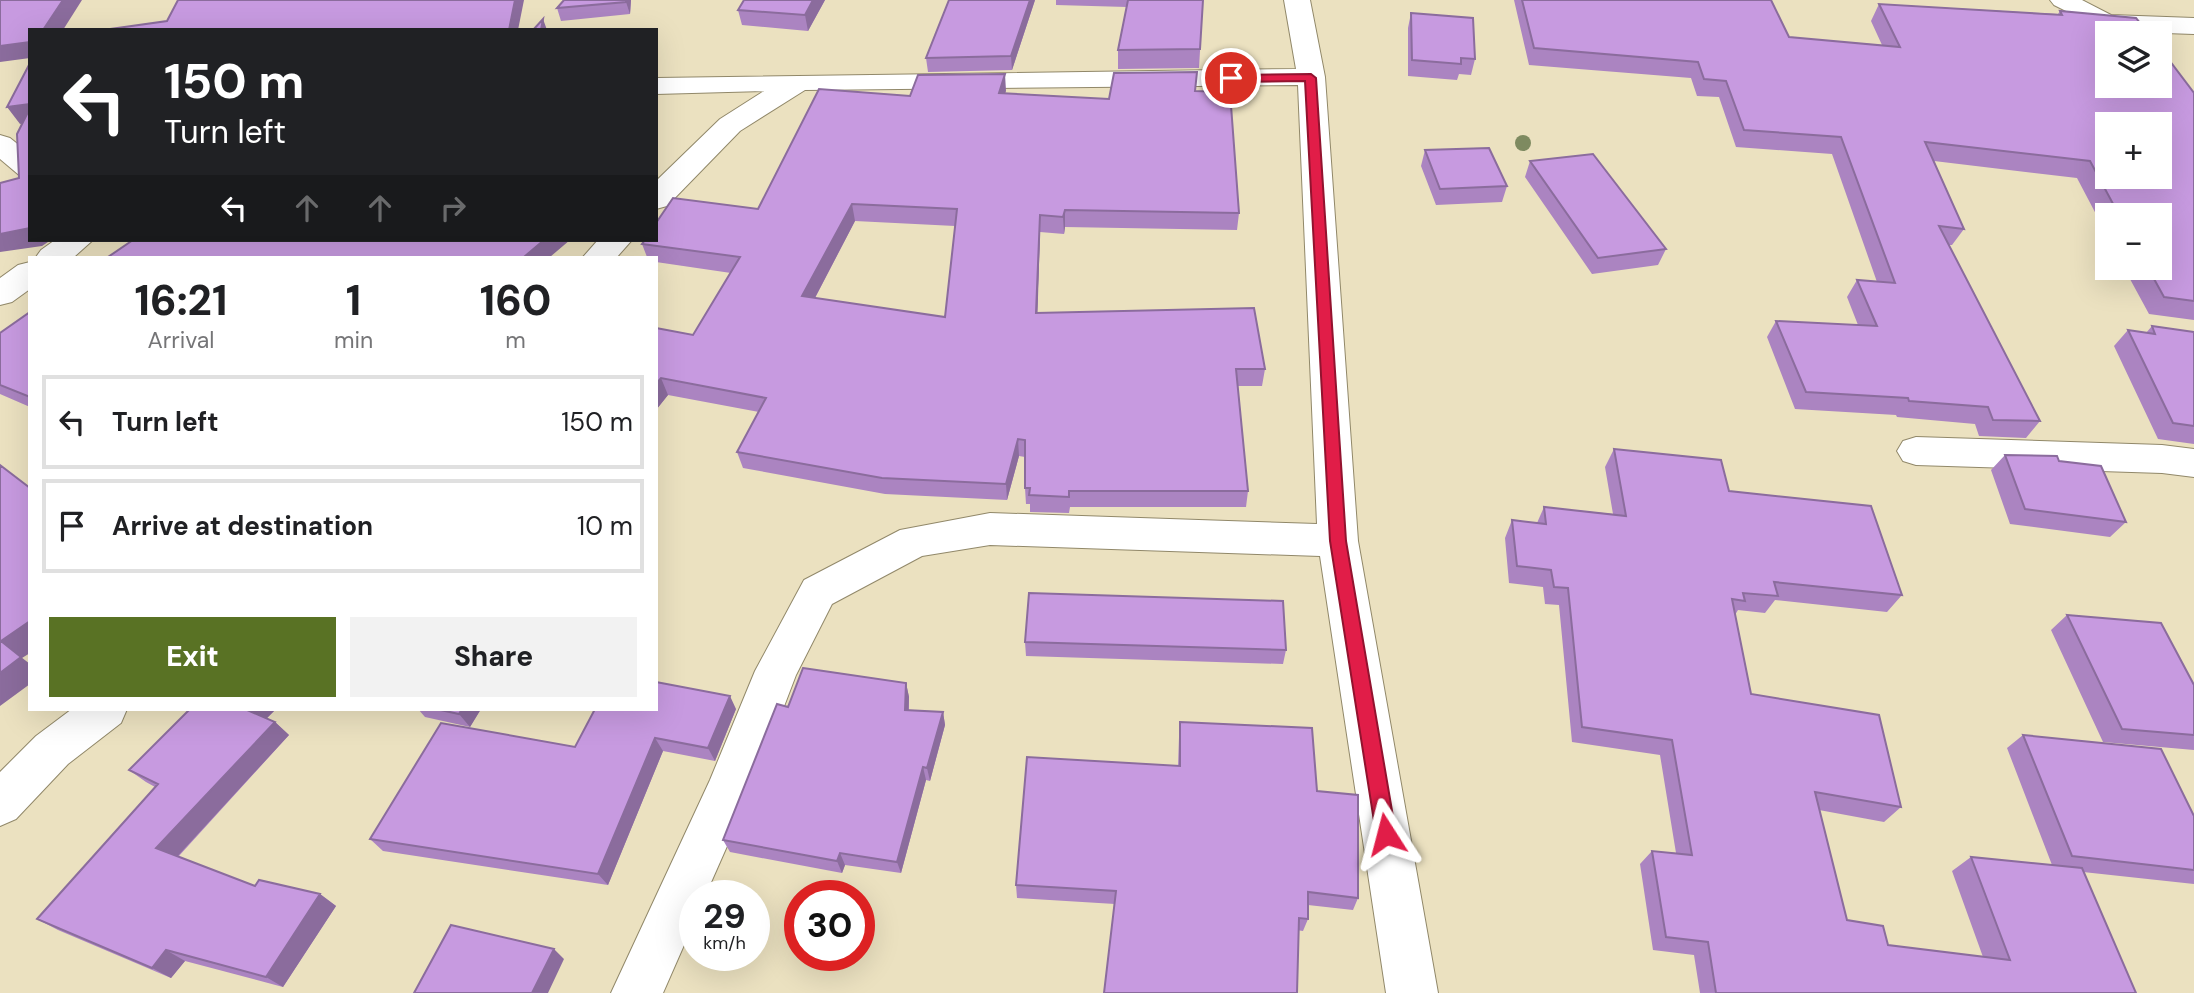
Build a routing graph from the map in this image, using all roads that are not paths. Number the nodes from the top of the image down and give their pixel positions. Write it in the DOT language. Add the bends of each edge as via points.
graph roads {
  1 [pos="1297,0"];
  2 [pos="2063,0"];
  3 [pos="2194,26"];
  4 [pos="1311,78"];
  5 [pos="798,82"];
  6 [pos="658,86"];
  7 [pos="0,144"];
  8 [pos="23,181"];
  9 [pos="658,197"];
  10 [pos="74,242"];
  11 [pos="614,242"];
  12 [pos="53,256"];
  13 [pos="601,256"];
  14 [pos="28,274"];
  15 [pos="0,294"];
  16 [pos="1916,451"];
  17 [pos="2194,463"];
  18 [pos="1338,541"];
  19 [pos="102,711"];
  20 [pos="0,804"];
  21 [pos="637,993"];
  22 [pos="1412,993"];
  1 -- 4 [label="street"];
  2 -- 3 [label="street" via="2106,23"];
  4 -- 5 [label="street"];
  4 -- 18 [label="street"];
  5 -- 6 [label="street"];
  5 -- 9 [label="street" via="730,125"];
  7 -- 8 [label="street"];
  10 -- 12 [label="street"];
  11 -- 13 [label="street"];
  14 -- 15 [label="street"];
  16 -- 17 [label="street"];
  18 -- 21 [label="street" via="990,529 914,541 818,592 776,671 731,785"];
  18 -- 22 [label="street"];
  19 -- 20 [label="street" via="52,750"];
}
